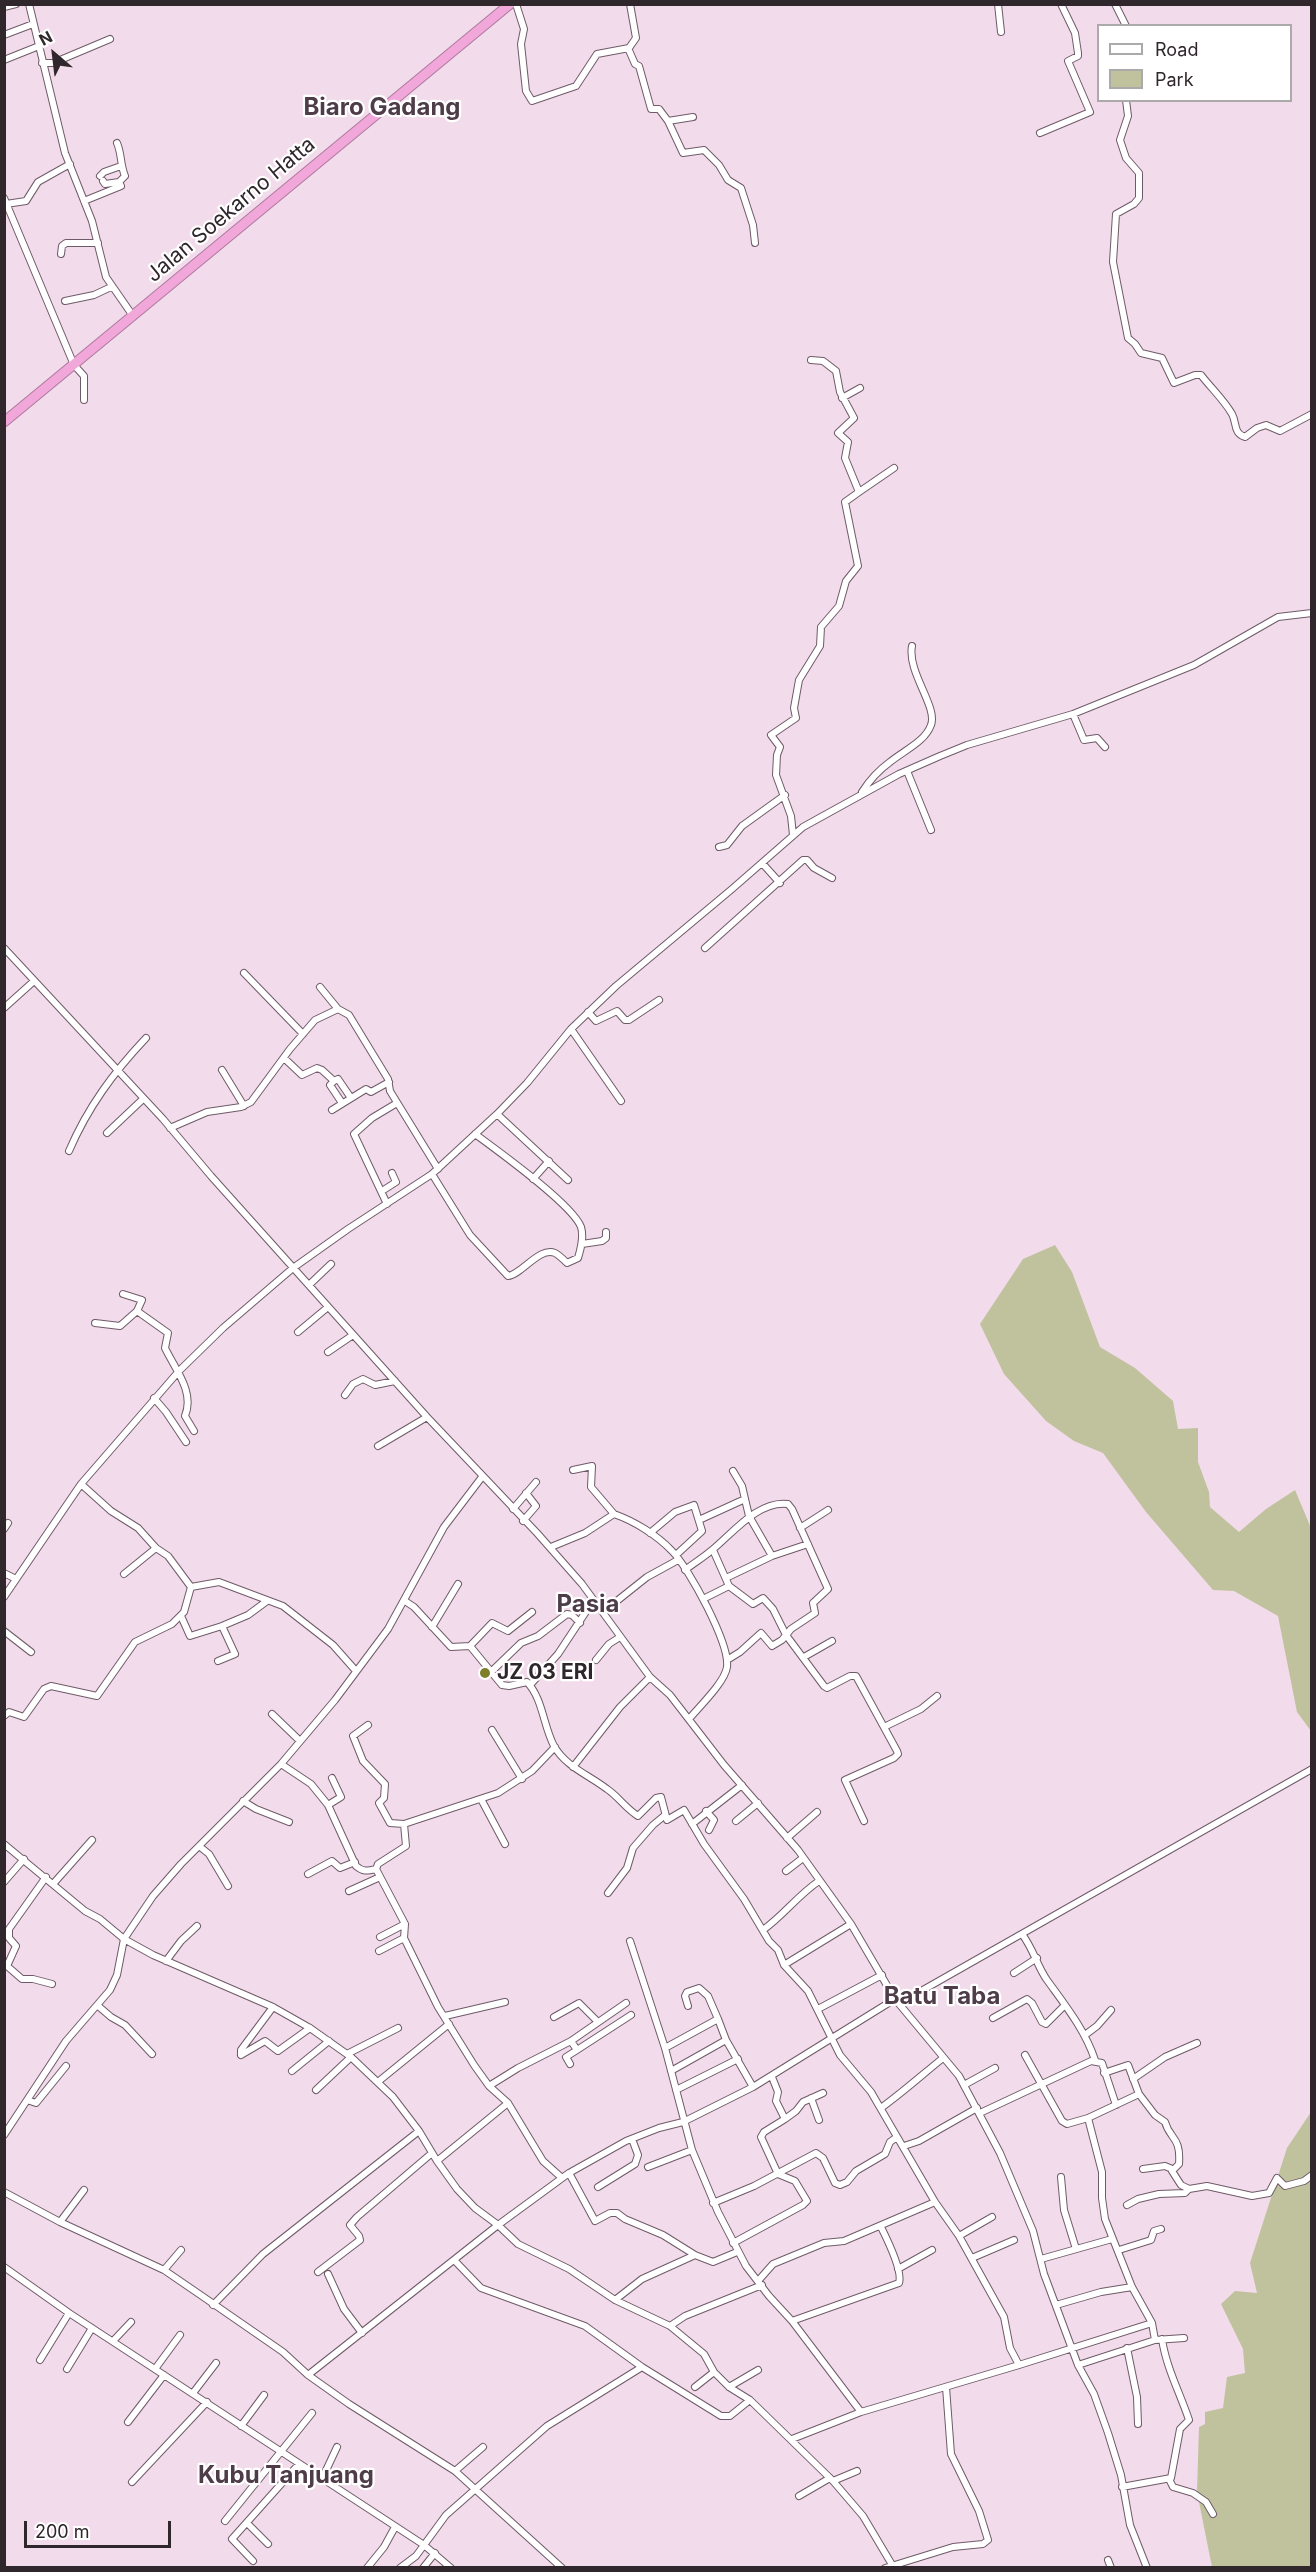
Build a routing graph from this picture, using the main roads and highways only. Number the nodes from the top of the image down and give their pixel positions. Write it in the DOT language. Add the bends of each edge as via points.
graph roads {
  1 [pos="510,4"];
  2 [pos="4,422"];
  1 -- 2 [label="highway, Jalan Soekarno Hatta"];
}
